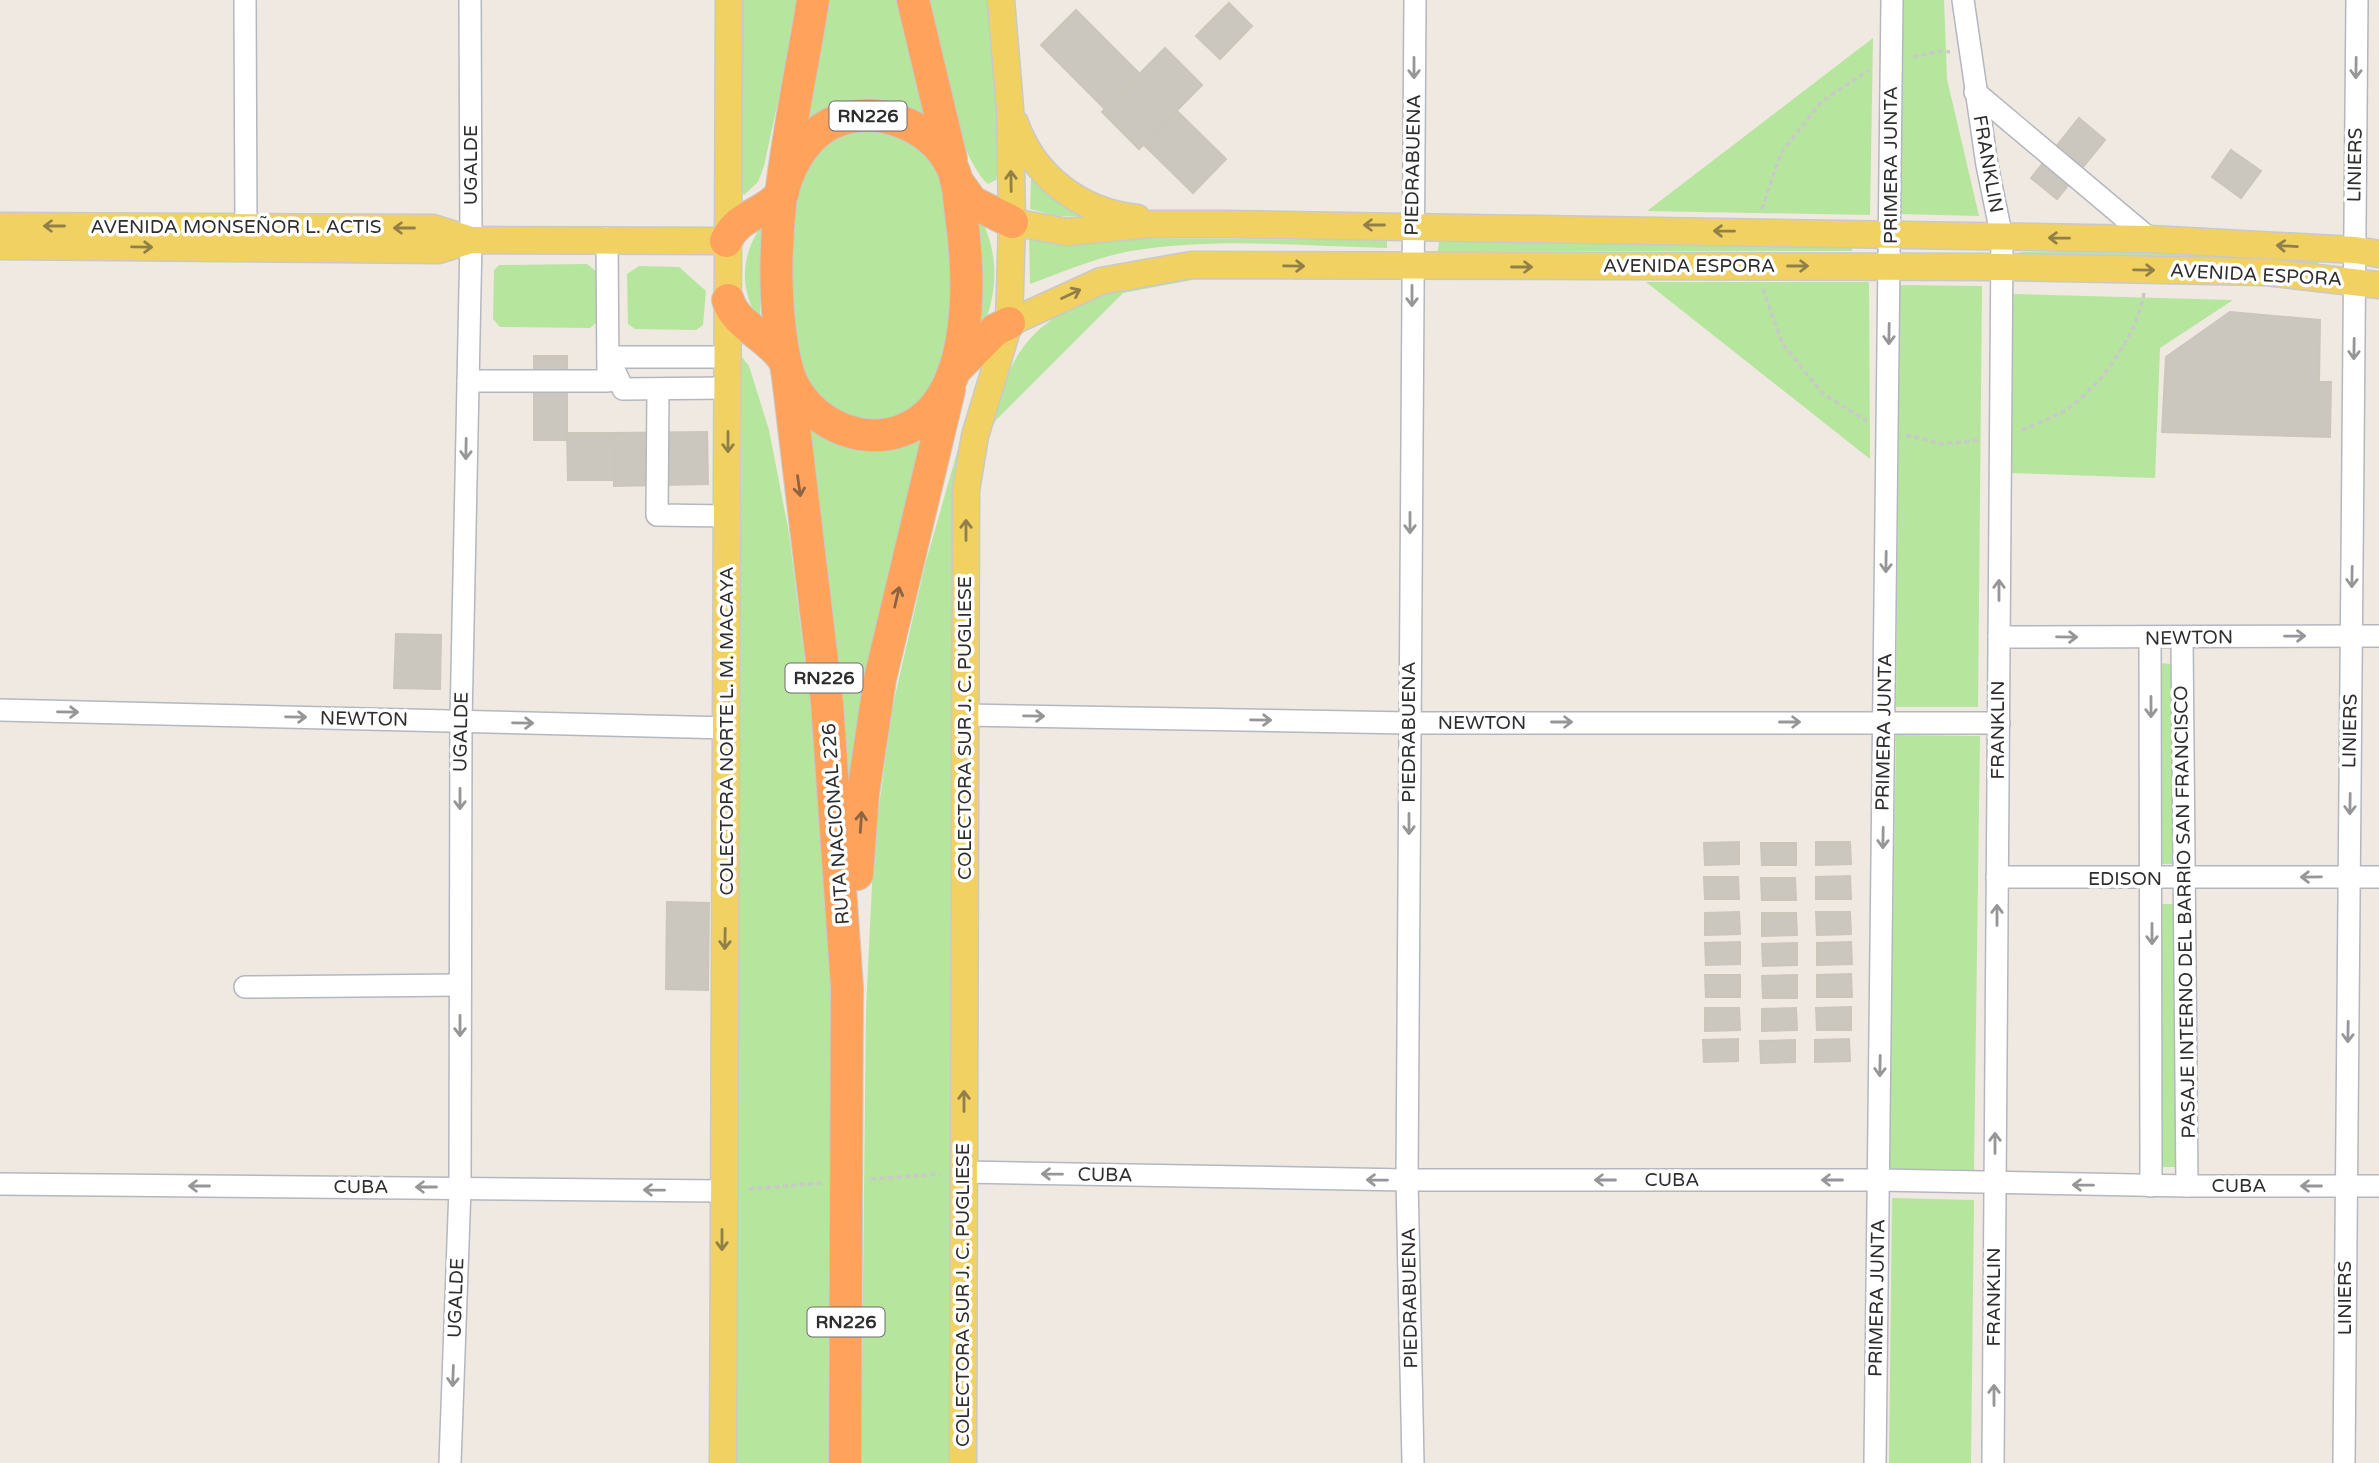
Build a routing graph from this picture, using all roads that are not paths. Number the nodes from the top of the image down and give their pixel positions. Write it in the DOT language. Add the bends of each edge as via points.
graph roads {
  1 [pos="245,0"];
  2 [pos="470,0"];
  3 [pos="729,0"];
  4 [pos="813,0"];
  5 [pos="913,0"];
  6 [pos="1001,0"];
  7 [pos="1415,0"];
  8 [pos="1892,0"];
  9 [pos="1963,0"];
  10 [pos="2357,0"];
  11 [pos="1975,92"];
  12 [pos="1010,108"];
  13 [pos="954,174"];
  14 [pos="783,189"];
  15 [pos="1012,222"];
  16 [pos="1184,224"];
  17 [pos="1413,225"];
  18 [pos="0,226"];
  19 [pos="246,227"];
  20 [pos="1890,234"];
  21 [pos="2002,238"];
  22 [pos="607,239"];
  23 [pos="2150,239"];
  24 [pos="471,240"];
  25 [pos="726,241"];
  26 [pos="0,246"];
  27 [pos="2367,252"];
  28 [pos="1890,266"];
  29 [pos="1412,267"];
  30 [pos="2002,267"];
  31 [pos="2367,283"];
  32 [pos="728,300"];
  33 [pos="1009,323"];
  34 [pos="608,357"];
  35 [pos="728,357"];
  36 [pos="786,365"];
  37 [pos="953,375"];
  38 [pos="468,381"];
  39 [pos="615,385"];
  40 [pos="728,388"];
  41 [pos="657,389"];
  42 [pos="728,516"];
  43 [pos="2351,636"];
  44 [pos="2379,636"];
  45 [pos="1999,637"];
  46 [pos="2151,638"];
  47 [pos="2182,638"];
  48 [pos="0,710"];
  49 [pos="966,715"];
  50 [pos="461,721"];
  51 [pos="1884,721"];
  52 [pos="1409,723"];
  53 [pos="1998,723"];
  54 [pos="728,728"];
  55 [pos="1997,877"];
  56 [pos="2349,877"];
  57 [pos="2379,877"];
  58 [pos="2152,879"];
  59 [pos="2185,879"];
  60 [pos="460,985"];
  61 [pos="245,987"];
  62 [pos="847,987"];
  63 [pos="964,1172"];
  64 [pos="1879,1180"];
  65 [pos="1407,1181"];
  66 [pos="1995,1183"];
  67 [pos="0,1184"];
  68 [pos="2346,1185"];
  69 [pos="2151,1186"];
  70 [pos="2187,1186"];
  71 [pos="2379,1186"];
  72 [pos="460,1188"];
  73 [pos="722,1191"];
  74 [pos="450,1463"];
  75 [pos="723,1463"];
  76 [pos="845,1463"];
  77 [pos="962,1463"];
  78 [pos="1413,1463"];
  79 [pos="1875,1463"];
  80 [pos="1993,1463"];
  81 [pos="2344,1463"];
  1 -- 19 [label="street"];
  2 -- 24 [label="street, UGALDE"];
  3 -- 25 [label="main road, COLECTORA NORTE L. M. MACAYA"];
  4 -- 14 [label="highway, RUTA NACIONAL 226 / RN226"];
  5 -- 13 [label="highway, RUTA NACIONAL 226 / RN226"];
  6 -- 12 [label="main road, COLECTORA SUR J. C. PUGLIESE"];
  7 -- 17 [label="street, PIEDRABUENA, one-way"];
  8 -- 20 [label="street, PRIMERA JUNTA"];
  9 -- 11 [label="street, FRANKLIN"];
  10 -- 27 [label="street, LINIERS, one-way"];
  11 -- 21 [label="street, FRANKLIN"];
  11 -- 23 [label="street"];
  15 -- 12 [label="main road, COLECTORA SUR J. C. PUGLIESE, one-way"];
  12 -- 16 [label="main road" via="1033,160 1075,199 1105,213"];
  13 -- 14 [label="highway, RUTA NACIONAL 226 / RN226" via="939,148 918,129 886,118 856,117 830,124 808,142 797,155"];
  13 -- 15 [label="highway" via="972,202"];
  13 -- 37 [label="highway, RUTA NACIONAL 226 / RN226" via="966,277 963,328"];
  14 -- 25 [label="highway" via="769,206 732,229"];
  14 -- 36 [label="highway, RUTA NACIONAL 226 / RN226" via="777,267"];
  15 -- 16 [label="main road, AVENIDA ESPORA" via="1067,232"];
  15 -- 33 [label="main road, COLECTORA SUR J. C. PUGLIESE"];
  17 -- 16 [label="main road, AVENIDA ESPORA, one-way"];
  20 -- 17 [label="main road, AVENIDA ESPORA, one-way"];
  17 -- 29 [label="street, PIEDRABUENA"];
  19 -- 18 [label="main road, AVENIDA MONSEÑOR L. ACTIS, one-way"];
  24 -- 19 [label="main road, AVENIDA MONSEÑOR L. ACTIS, one-way" via="433,228"];
  20 -- 21 [label="main road, AVENIDA ESPORA"];
  20 -- 28 [label="street, PRIMERA JUNTA"];
  23 -- 21 [label="main road, AVENIDA ESPORA, one-way"];
  21 -- 30 [label="street, FRANKLIN"];
  22 -- 24 [label="main road, AVENIDA MONSEÑOR L. ACTIS"];
  22 -- 25 [label="main road, AVENIDA MONSEÑOR L. ACTIS"];
  22 -- 34 [label="street"];
  27 -- 23 [label="main road, AVENIDA ESPORA, one-way"];
  26 -- 24 [label="main road, AVENIDA MONSEÑOR L. ACTIS, one-way" via="438,250"];
  24 -- 38 [label="street, UGALDE"];
  25 -- 32 [label="main road, COLECTORA NORTE L. M. MACAYA"];
  27 -- 31 [label="street, LINIERS"];
  29 -- 28 [label="main road, AVENIDA ESPORA, one-way"];
  28 -- 30 [label="main road, AVENIDA ESPORA"];
  28 -- 51 [label="street, PRIMERA JUNTA, one-way"];
  33 -- 29 [label="main road, AVENIDA ESPORA, one-way" via="1101,281 1161,268"];
  29 -- 52 [label="street, PIEDRABUENA, one-way"];
  30 -- 31 [label="main road, AVENIDA ESPORA, one-way" via="2266,272"];
  45 -- 30 [label="street, FRANKLIN, one-way"];
  31 -- 43 [label="street, LINIERS, one-way"];
  32 -- 35 [label="main road, COLECTORA NORTE L. M. MACAYA"];
  32 -- 36 [label="highway" via="735,315 769,340"];
  33 -- 37 [label="highway" via="995,330"];
  49 -- 33 [label="main road, COLECTORA SUR J. C. PUGLIESE, one-way" via="966,491 977,426"];
  34 -- 35 [label="street"];
  34 -- 39 [label="street"];
  35 -- 40 [label="main road, COLECTORA NORTE L. M. MACAYA"];
  36 -- 37 [label="highway, RUTA NACIONAL 226 / RN226" via="798,394 819,416 867,435 892,433 915,423 935,405"];
  36 -- 62 [label="highway, RUTA NACIONAL 226 / RN226, one-way" via="827,703"];
  62 -- 37 [label="highway, RUTA NACIONAL 226 / RN226, one-way" via="863,793 880,679"];
  38 -- 39 [label="street"];
  38 -- 50 [label="street, UGALDE, one-way"];
  39 -- 41 [label="street"];
  40 -- 41 [label="street"];
  40 -- 42 [label="main road, COLECTORA NORTE L. M. MACAYA, one-way"];
  41 -- 42 [label="street" via="657,514"];
  42 -- 54 [label="main road, COLECTORA NORTE L. M. MACAYA"];
  43 -- 44 [label="street, NEWTON"];
  47 -- 43 [label="street, NEWTON, one-way"];
  43 -- 56 [label="street, LINIERS, one-way"];
  45 -- 46 [label="street, NEWTON, one-way"];
  45 -- 53 [label="street, FRANKLIN"];
  46 -- 47 [label="street, NEWTON"];
  46 -- 58 [label="street, PASAJE INTERNO DEL BARRIO SAN FRANCISCO, one-way"];
  47 -- 59 [label="street, PASAJE INTERNO DEL BARRIO SAN FRANCISCO"];
  48 -- 50 [label="street, NEWTON, one-way"];
  49 -- 52 [label="street, NEWTON, one-way"];
  63 -- 49 [label="main road, COLECTORA SUR J. C. PUGLIESE, one-way"];
  50 -- 54 [label="street, NEWTON, one-way"];
  50 -- 60 [label="street, UGALDE, one-way"];
  52 -- 51 [label="street, NEWTON, one-way"];
  51 -- 53 [label="street, NEWTON"];
  51 -- 64 [label="street, PRIMERA JUNTA, one-way"];
  52 -- 65 [label="street, PIEDRABUENA, one-way"];
  53 -- 55 [label="street, FRANKLIN"];
  54 -- 73 [label="main road, COLECTORA NORTE L. M. MACAYA, one-way"];
  55 -- 58 [label="street, EDISON"];
  66 -- 55 [label="street, FRANKLIN, one-way"];
  56 -- 57 [label="street, EDISON"];
  56 -- 59 [label="street, EDISON, one-way"];
  56 -- 68 [label="street, LINIERS, one-way"];
  58 -- 59 [label="street, EDISON"];
  58 -- 69 [label="street, PASAJE INTERNO DEL BARRIO SAN FRANCISCO, one-way"];
  59 -- 70 [label="street, PASAJE INTERNO DEL BARRIO SAN FRANCISCO"];
  60 -- 61 [label="street"];
  60 -- 72 [label="street, UGALDE, one-way"];
  62 -- 76 [label="highway, RUTA NACIONAL 226 / RN226"];
  65 -- 63 [label="street, CUBA, one-way"];
  63 -- 77 [label="main road, COLECTORA SUR J. C. PUGLIESE"];
  64 -- 65 [label="street, CUBA, one-way"];
  64 -- 66 [label="street, CUBA"];
  64 -- 79 [label="street, PRIMERA JUNTA"];
  65 -- 78 [label="street, PIEDRABUENA"];
  69 -- 66 [label="street, CUBA, one-way"];
  80 -- 66 [label="street, FRANKLIN, one-way"];
  72 -- 67 [label="street, CUBA, one-way"];
  68 -- 70 [label="street, CUBA, one-way"];
  68 -- 71 [label="street, CUBA"];
  68 -- 81 [label="street, LINIERS"];
  69 -- 70 [label="street, CUBA"];
  73 -- 72 [label="street, CUBA, one-way"];
  72 -- 74 [label="street, UGALDE, one-way"];
  73 -- 75 [label="main road, COLECTORA NORTE L. M. MACAYA, one-way"];
}
